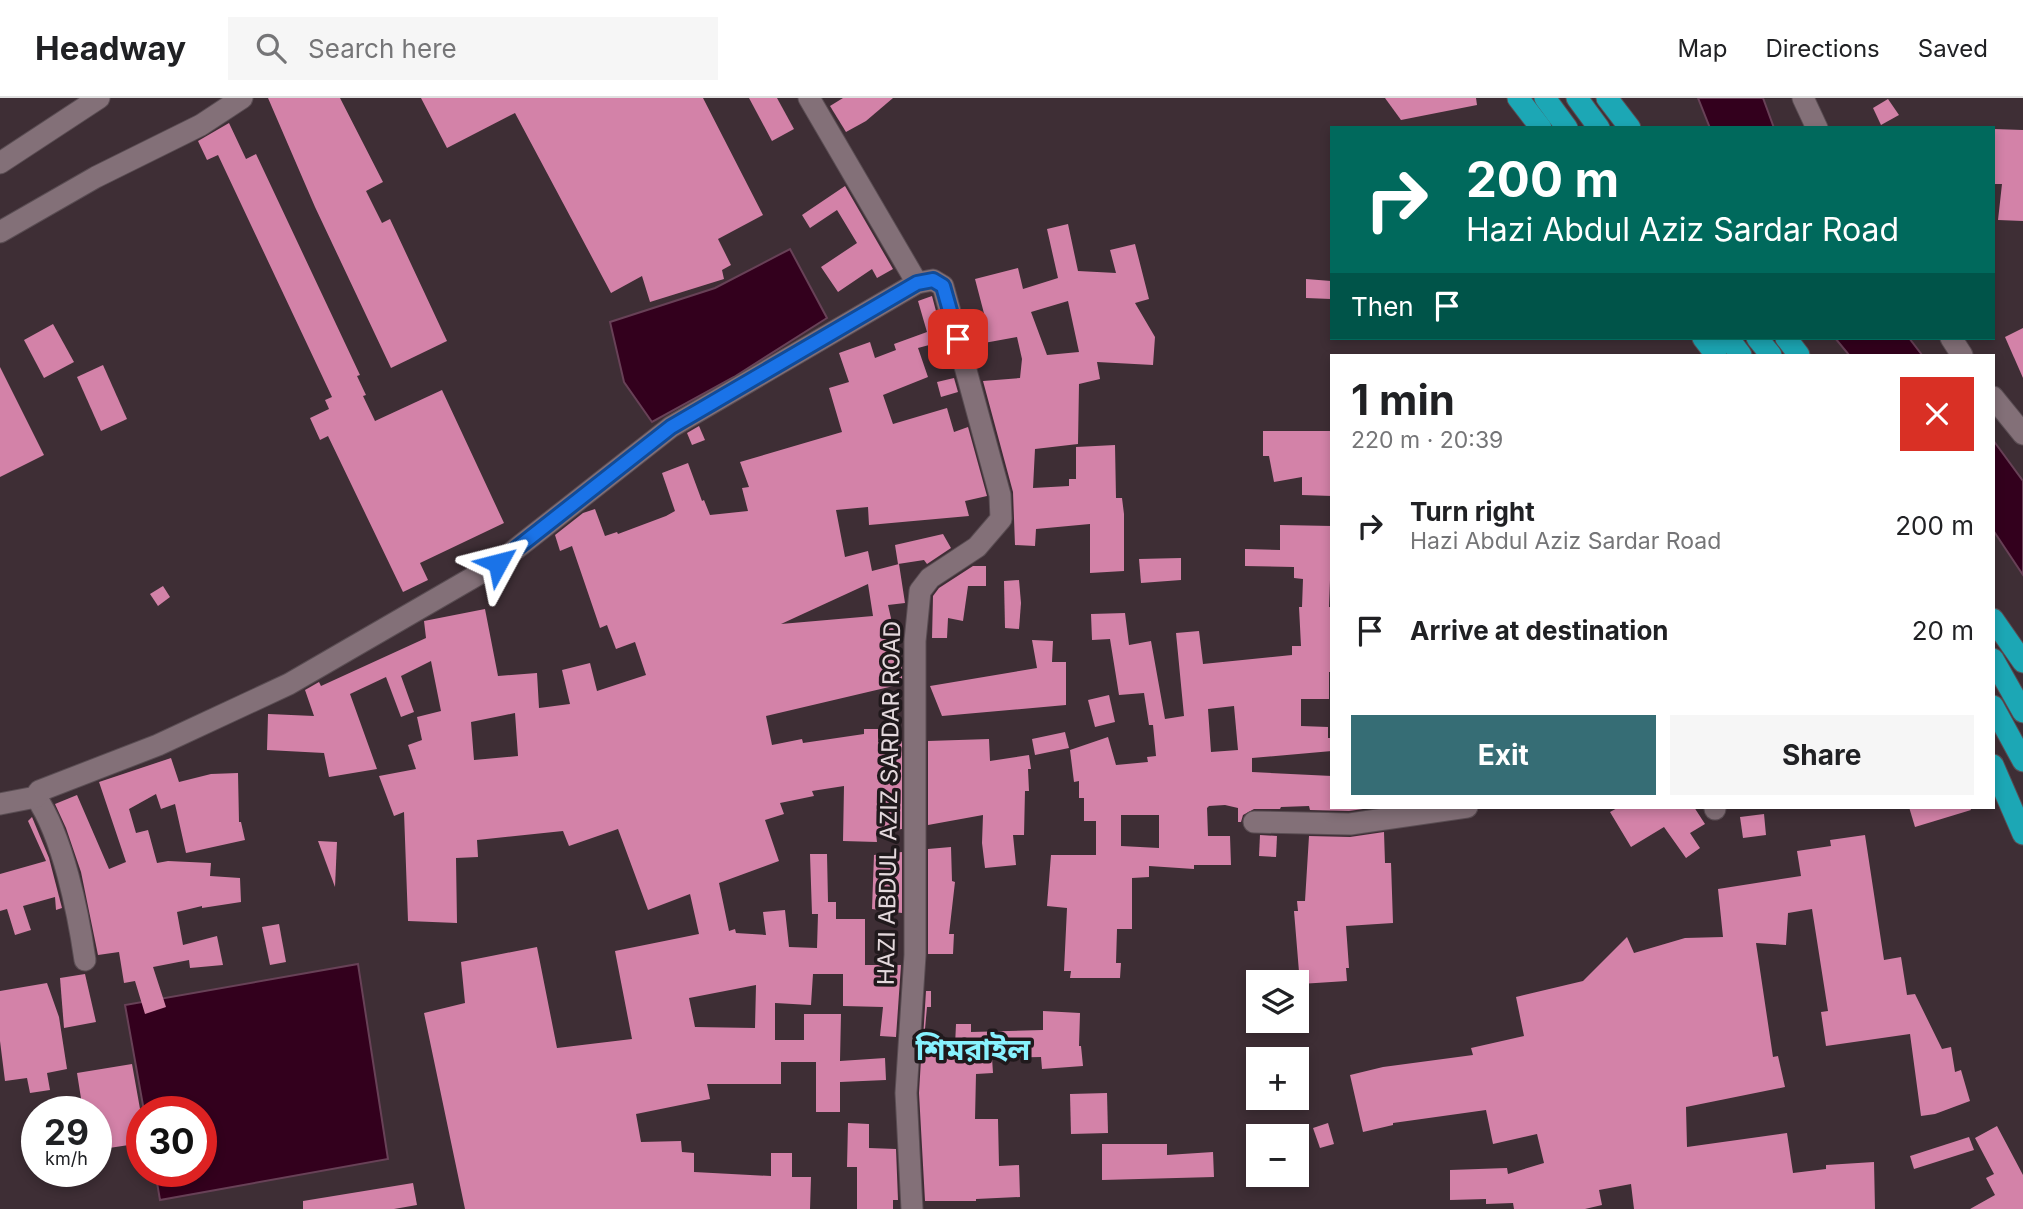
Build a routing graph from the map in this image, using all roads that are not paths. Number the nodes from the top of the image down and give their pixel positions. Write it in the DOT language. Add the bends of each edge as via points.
graph roads {
  1 [pos="99,98"];
  2 [pos="242,98"];
  3 [pos="809,98"];
  4 [pos="1518,98"];
  5 [pos="1545,98"];
  6 [pos="1577,98"];
  7 [pos="1607,98"];
  8 [pos="1619,98"];
  9 [pos="1803,98"];
  10 [pos="1539,126"];
  11 [pos="1566,126"];
  12 [pos="1598,126"];
  13 [pos="1631,126"];
  14 [pos="1632,126"];
  15 [pos="1815,126"];
  16 [pos="0,163"];
  17 [pos="0,232"];
  18 [pos="925,281"];
  19 [pos="1705,340"];
  20 [pos="1730,340"];
  21 [pos="1759,340"];
  22 [pos="1788,340"];
  23 [pos="1715,354"];
  24 [pos="1740,354"];
  25 [pos="1770,354"];
  26 [pos="1798,354"];
  27 [pos="1995,399"];
  28 [pos="2023,434"];
  29 [pos="1995,622"];
  30 [pos="2023,662"];
  31 [pos="1995,663"];
  32 [pos="1995,710"];
  33 [pos="2023,712"];
  34 [pos="2023,761"];
  35 [pos="1995,770"];
  36 [pos="36,797"];
  37 [pos="0,804"];
  38 [pos="1453,809"];
  39 [pos="1254,822"];
  40 [pos="2023,834"];
  41 [pos="85,960"];
  42 [pos="912,1209"];
  1 -- 16 [label="street"];
  2 -- 17 [label="street" via="201,125"];
  3 -- 18 [label="street"];
  4 -- 10 [label="highway"];
  5 -- 11 [label="highway"];
  6 -- 12 [label="highway"];
  7 -- 13 [label="highway"];
  8 -- 14 [label="highway"];
  9 -- 15 [label="street"];
  18 -- 36 [label="street" via="671,427 498,563 289,684 158,745 39,791"];
  18 -- 42 [label="street, HAZI ABDUL AZIZ SARDAR ROAD" via="943,286 1000,495 1001,519 977,547 930,578 920,591 915,641 915,955 906,1093"];
  19 -- 23 [label="highway"];
  20 -- 24 [label="highway"];
  21 -- 25 [label="highway"];
  22 -- 26 [label="highway"];
  27 -- 28 [label="street"];
  29 -- 30 [label="highway"];
  31 -- 33 [label="highway"];
  32 -- 34 [label="highway"];
  35 -- 40 [label="highway"];
  36 -- 37 [label="street"];
  36 -- 41 [label="street" via="46,811 66,869"];
  38 -- 39 [label="street" via="1350,824"];
}
